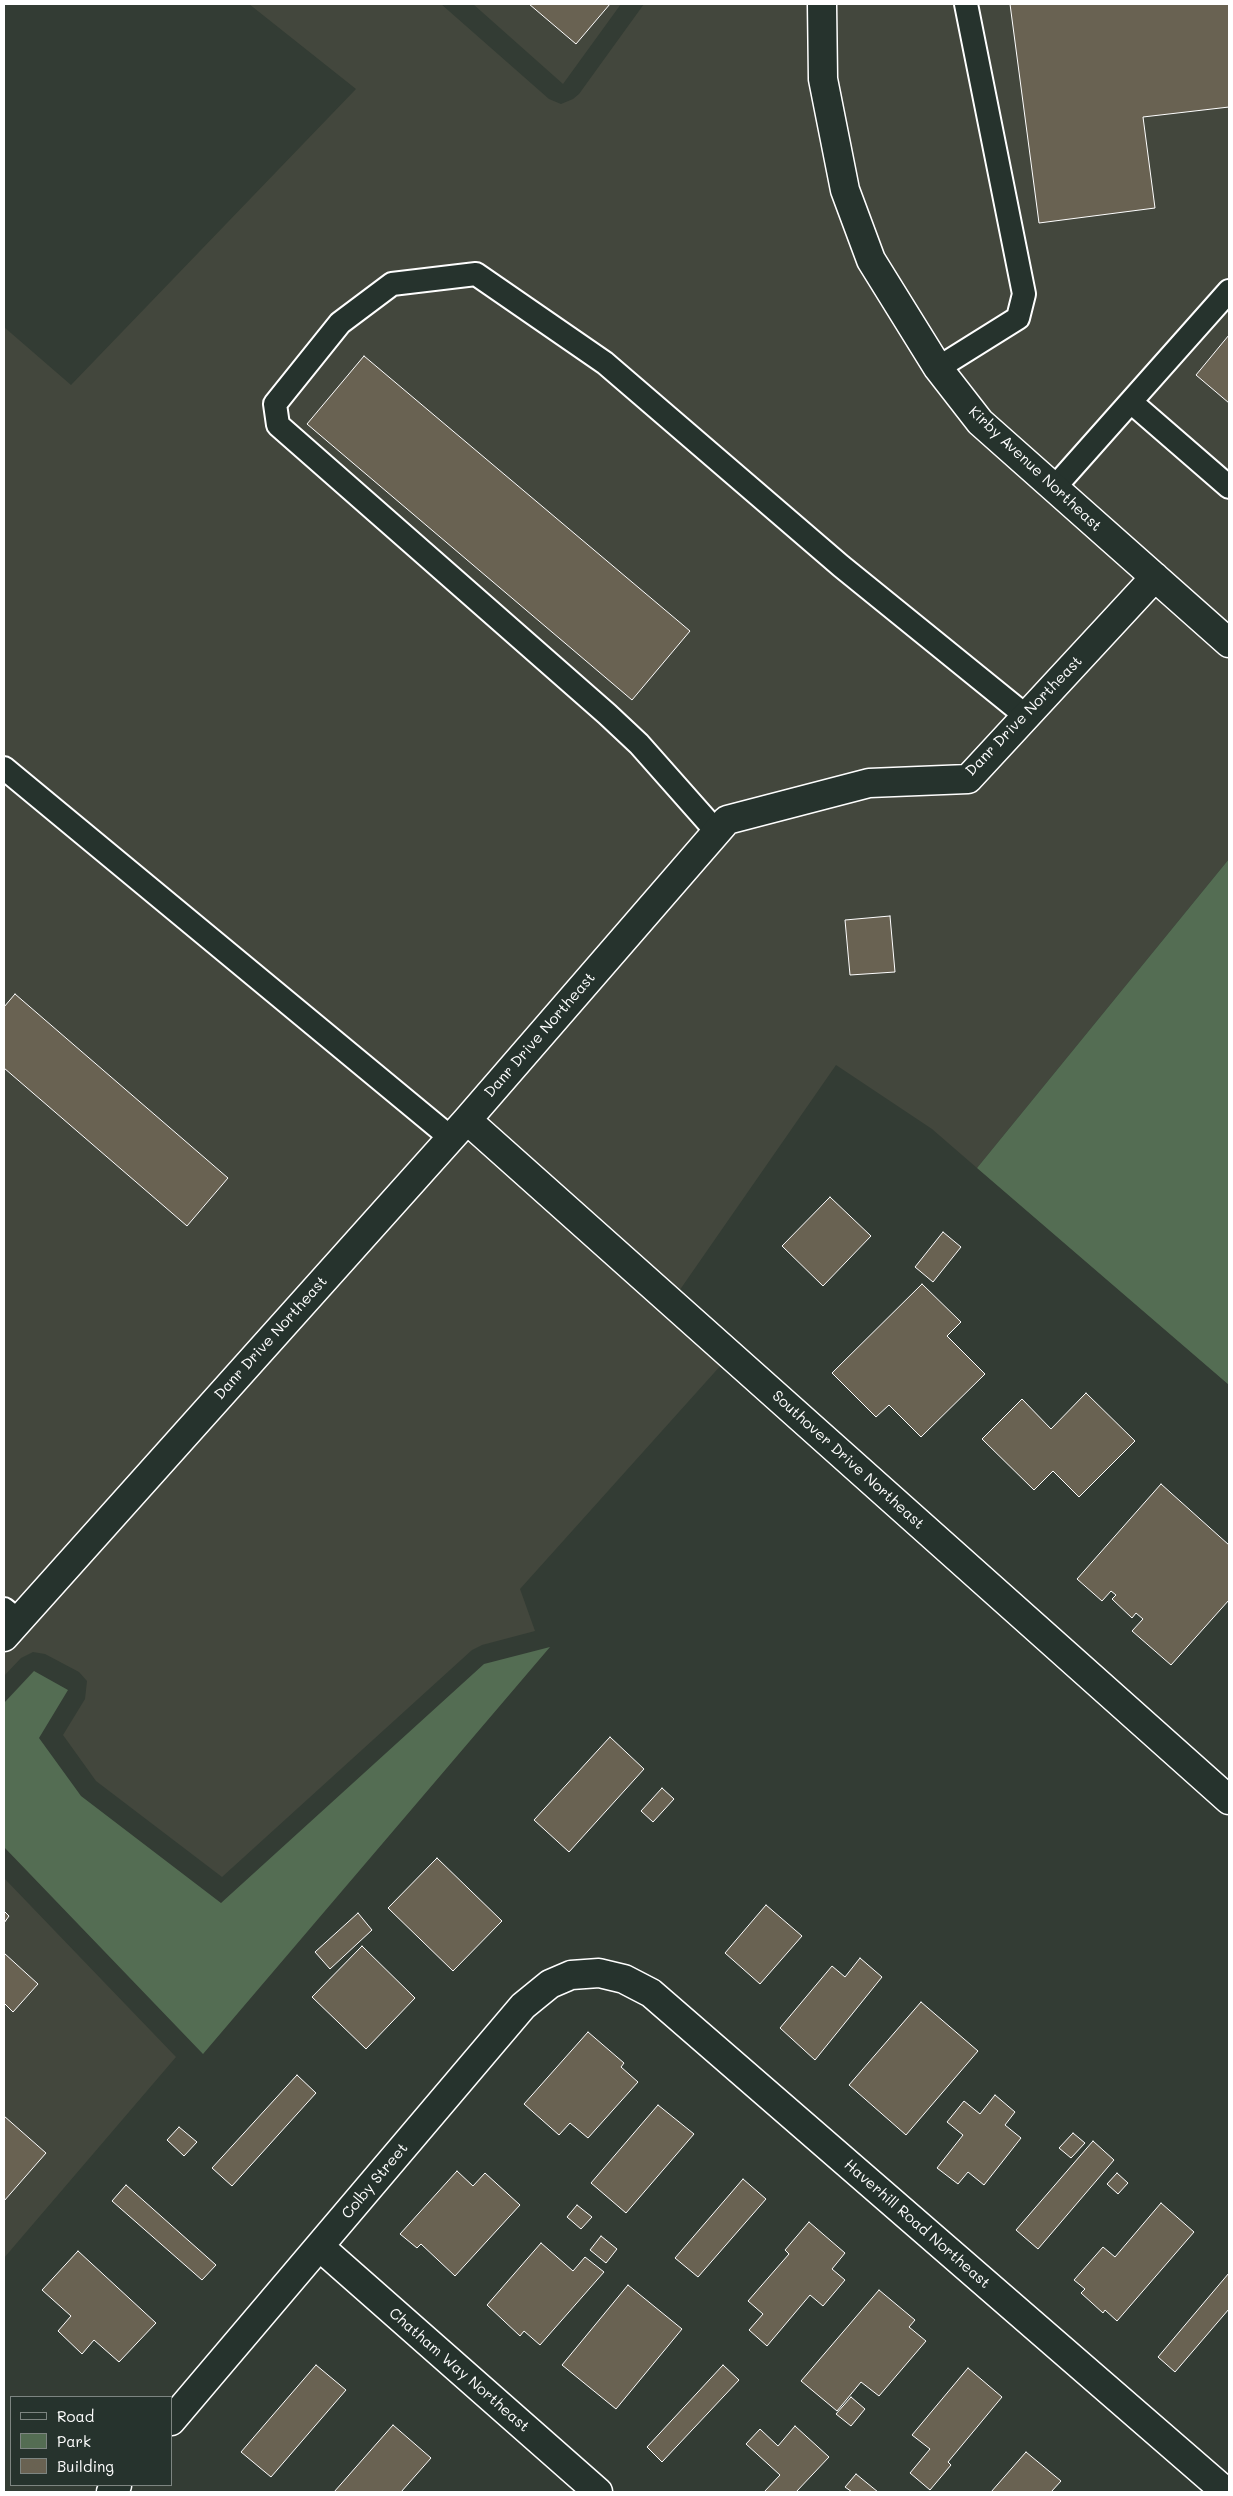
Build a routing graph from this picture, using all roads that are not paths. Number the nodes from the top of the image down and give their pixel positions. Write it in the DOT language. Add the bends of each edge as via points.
graph roads {
  1 [pos="822,4"];
  2 [pos="966,4"];
  3 [pos="1229,291"];
  4 [pos="938,368"];
  5 [pos="1131,402"];
  6 [pos="1229,487"];
  7 [pos="1054,488"];
  8 [pos="1155,576"];
  9 [pos="1229,643"];
  10 [pos="1026,716"];
  11 [pos="4,768"];
  12 [pos="716,831"];
  13 [pos="459,1129"];
  14 [pos="9,1622"];
  15 [pos="1229,1800"];
  16 [pos="598,1973"];
  17 [pos="320,2247"];
  18 [pos="172,2420"];
  19 [pos="598,2492"];
  20 [pos="1226,2492"];
  1 -- 4 [label="street, Kirby Avenue Northeast" via="823,80 845,190 871,260"];
  2 -- 4 [label="lane" via="1024,294 1018,318"];
  3 -- 5 [label="lane"];
  4 -- 7 [label="street, Kirby Avenue Northeast" via="980,422"];
  5 -- 6 [label="lane"];
  5 -- 7 [label="lane"];
  7 -- 8 [label="street, Kirby Avenue Northeast"];
  8 -- 9 [label="street, Kirby Avenue Northeast"];
  8 -- 10 [label="street, Danr Drive Northeast"];
  10 -- 12 [label="street, Danr Drive Northeast" via="968,779 869,783 727,820"];
  10 -- 12 [label="lane" via="841,566 605,363 476,274 392,284 334,330 275,404 278,425 632,738"];
  11 -- 13 [label="lane"];
  12 -- 13 [label="street, Danr Drive Northeast"];
  13 -- 14 [label="street, Danr Drive Northeast"];
  13 -- 15 [label="street, Southover Drive Northeast"];
  16 -- 17 [label="street, Colby Street" via="571,1975 550,1984 523,2006"];
  16 -- 20 [label="street, Haverhill Road Northeast" via="624,1979 651,1993"];
  17 -- 18 [label="street, Colby Street"];
  17 -- 19 [label="street, Chatham Way Northeast"];
}
